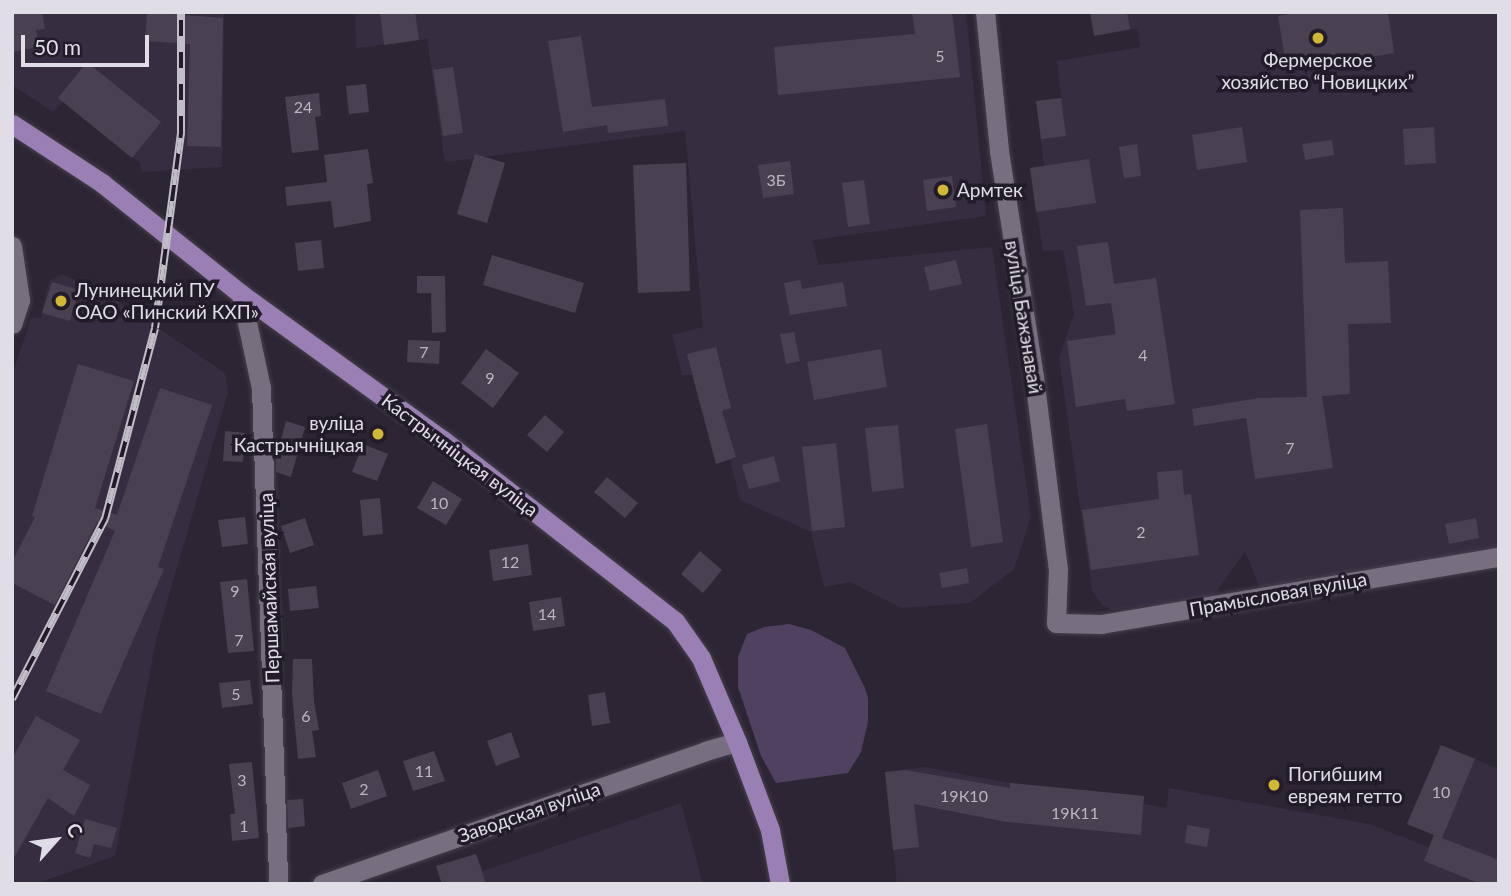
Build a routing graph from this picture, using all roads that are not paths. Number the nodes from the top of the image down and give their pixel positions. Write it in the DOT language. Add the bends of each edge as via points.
graph roads {
  1 [pos="985,12"];
  2 [pos="12,124"];
  3 [pos="12,246"];
  4 [pos="241,294"];
  5 [pos="12,324"];
  6 [pos="1499,557"];
  7 [pos="1056,623"];
  8 [pos="737,742"];
  9 [pos="278,884"];
  10 [pos="322,884"];
  11 [pos="780,884"];
  1 -- 7 [label="street, вуліца Бажэнавай" via="999,151 1058,569"];
  2 -- 4 [label="main road, Кастрычніцкая вуліца" via="102,183"];
  3 -- 5 [label="street" via="20,300"];
  4 -- 8 [label="main road, Кастрычніцкая вуліца" via="443,440 675,621 701,658"];
  4 -- 9 [label="street, Першамайская вуліца" via="261,388"];
  6 -- 7 [label="street, Прамысловая вуліца" via="1101,624"];
  8 -- 10 [label="street, Заводская вуліца"];
  8 -- 11 [label="main road, Кастрычніцкая вуліца" via="770,830"];
}
